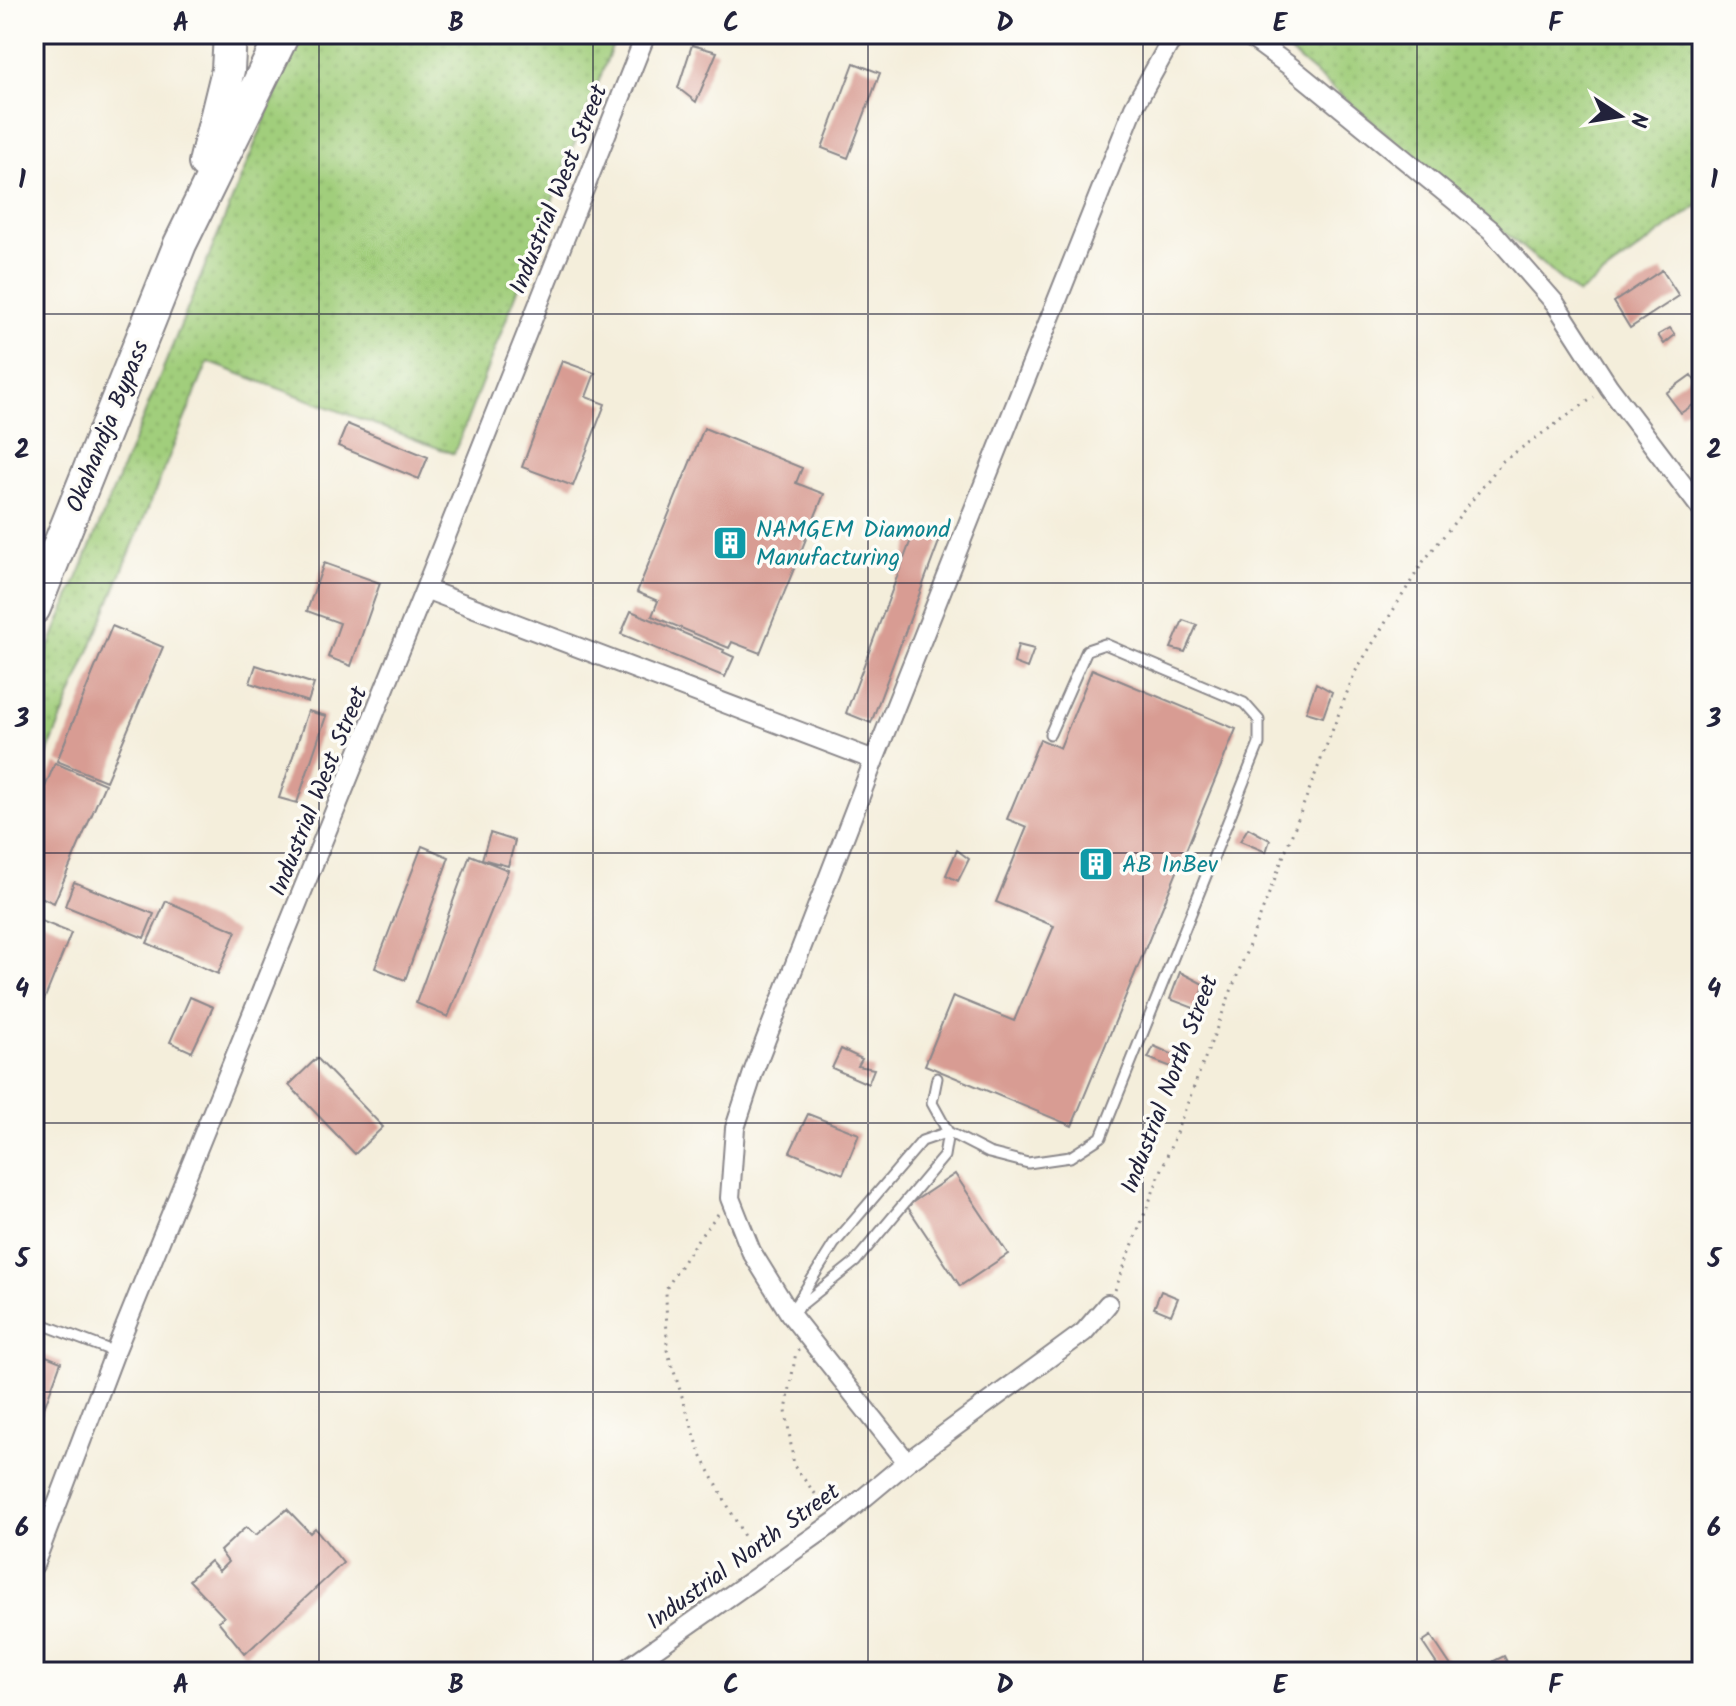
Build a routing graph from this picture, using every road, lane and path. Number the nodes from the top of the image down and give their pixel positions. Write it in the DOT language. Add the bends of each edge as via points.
graph roads {
  1 [pos="230,34"];
  2 [pos="259,34"];
  3 [pos="283,34"];
  4 [pos="646,34"];
  5 [pos="1179,34"];
  6 [pos="1246,34"];
  7 [pos="203,170"];
  8 [pos="180,244"];
  9 [pos="1609,387"];
  10 [pos="1702,510"];
  11 [pos="425,589"];
  12 [pos="34,608"];
  13 [pos="1050,734"];
  14 [pos="874,760"];
  15 [pos="937,1078"];
  16 [pos="948,1132"];
  17 [pos="730,1198"];
  18 [pos="1108,1304"];
  19 [pos="790,1314"];
  20 [pos="34,1321"];
  21 [pos="811,1340"];
  22 [pos="115,1352"];
  23 [pos="907,1462"];
  24 [pos="836,1521"];
  25 [pos="34,1565"];
  26 [pos="763,1573"];
  27 [pos="622,1672"];
  1 -- 7 [label="highway" via="228,70"];
  2 -- 7 [label="highway, Okahandja Bypass"];
  3 -- 8 [label="highway, Okahandja Bypass"];
  4 -- 11 [label="street, Industrial West Street"];
  5 -- 14 [label="street" via="1134,107"];
  6 -- 9 [label="street" via="1491,230 1555,303"];
  7 -- 8 [label="highway, Okahandja Bypass"];
  8 -- 12 [label="highway, Okahandja Bypass"];
  9 -- 10 [label="street"];
  9 -- 18 [label="path, Industrial North Street" via="1503,461 1423,562 1355,672"];
  11 -- 14 [label="street"];
  11 -- 22 [label="street, Industrial West Street"];
  13 -- 16 [label="lane" via="1087,650 1105,644 1244,703 1259,720 1259,744 1101,1137 1070,1157 1028,1163 989,1153"];
  14 -- 17 [label="street" via="754,1070 735,1128"];
  15 -- 16 [label="lane" via="932,1103"];
  16 -- 19 [label="lane" via="922,1141 834,1244"];
  16 -- 19 [label="lane" via="944,1156 855,1262"];
  17 -- 19 [label="street" via="751,1251"];
  17 -- 26 [label="path" via="666,1289 667,1350 701,1455"];
  18 -- 23 [label="street, Industrial North Street" via="1084,1332"];
  19 -- 21 [label="street"];
  20 -- 22 [label="lane"];
  21 -- 23 [label="street"];
  21 -- 24 [label="path" via="796,1352 786,1411 794,1466"];
  22 -- 25 [label="street, Industrial West Street"];
  23 -- 24 [label="street, Industrial North Street"];
  24 -- 26 [label="street, Industrial North Street"];
  26 -- 27 [label="street, Industrial North Street"];
}
